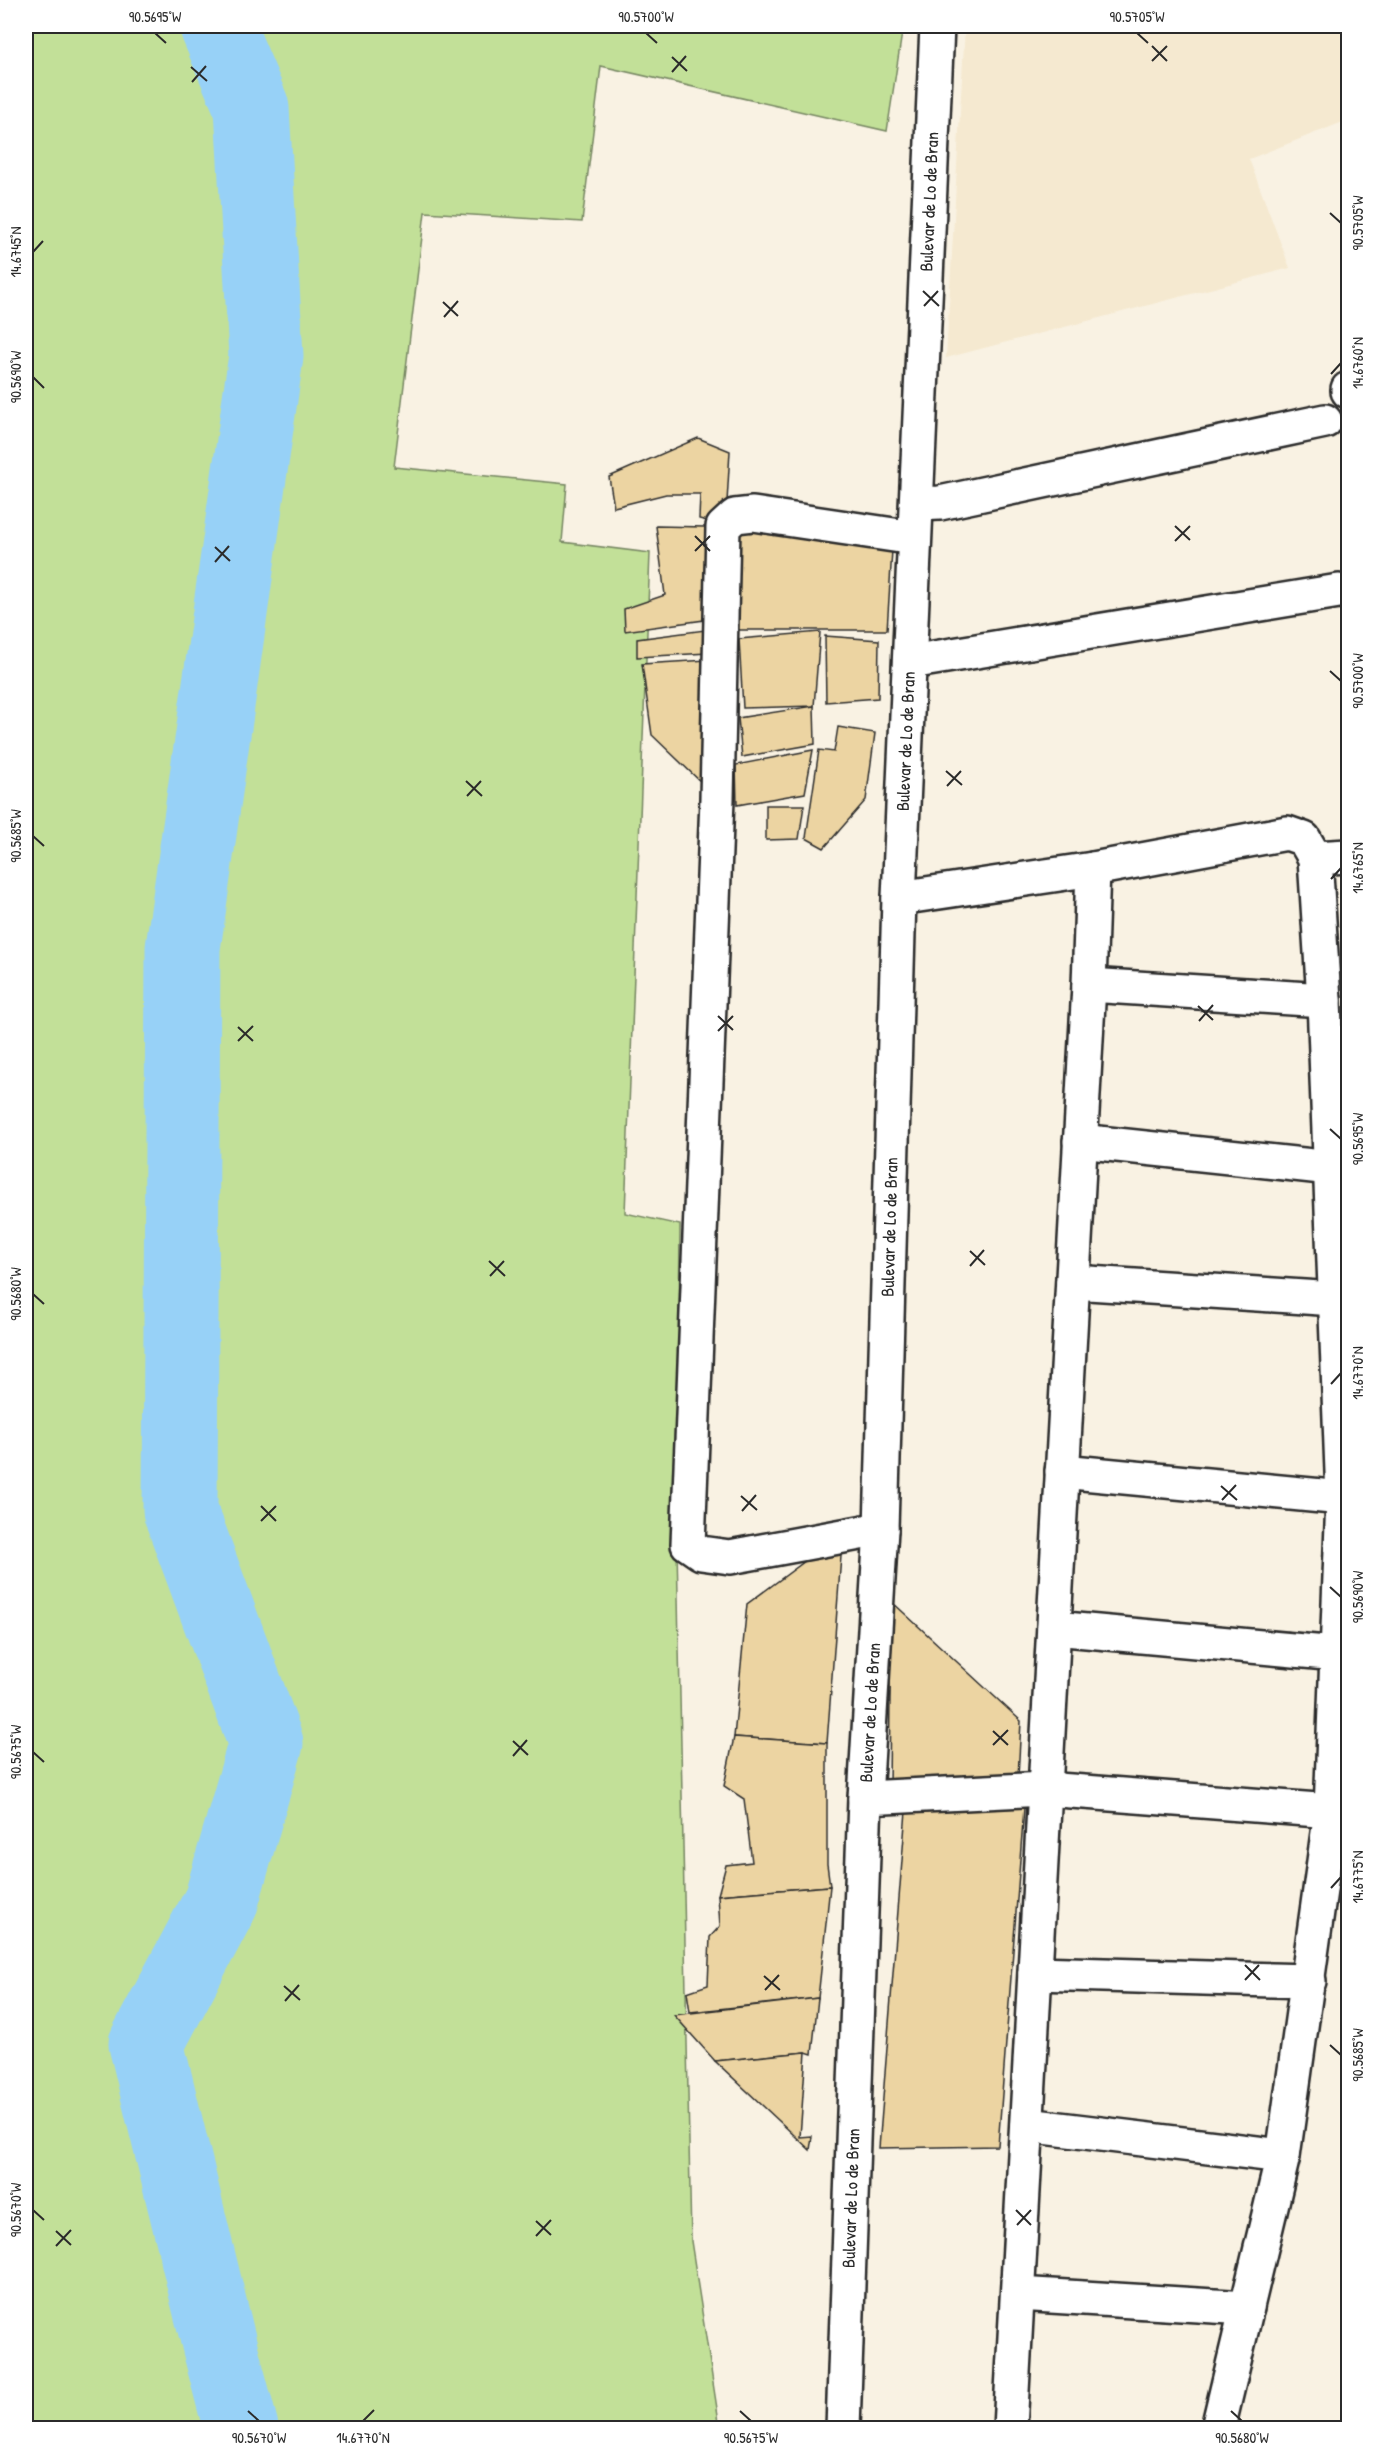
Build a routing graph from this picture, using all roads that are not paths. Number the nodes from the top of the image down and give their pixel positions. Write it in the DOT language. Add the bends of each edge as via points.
graph roads {
  1 [pos="937,26"];
  2 [pos="1325,421"];
  3 [pos="917,504"];
  4 [pos="914,538"];
  5 [pos="1339,591"];
  6 [pos="910,662"];
  7 [pos="1348,856"];
  8 [pos="1315,858"];
  9 [pos="1093,868"];
  10 [pos="899,898"];
  11 [pos="1089,985"];
  12 [pos="1324,1000"];
  13 [pos="1080,1141"];
  14 [pos="1331,1168"];
  15 [pos="1073,1282"];
  16 [pos="1335,1299"];
  17 [pos="1062,1471"];
  18 [pos="1343,1498"];
  19 [pos="881,1529"];
  20 [pos="1054,1628"];
  21 [pos="1337,1654"];
  22 [pos="1045,1789"];
  23 [pos="866,1798"];
  24 [pos="1331,1811"];
  25 [pos="1035,1973"];
  26 [pos="1309,1981"];
  27 [pos="1027,2125"];
  28 [pos="1283,2156"];
  29 [pos="1018,2294"];
  30 [pos="1247,2308"];
  31 [pos="843,2428"];
  32 [pos="1010,2428"];
  33 [pos="1218,2428"];
  1 -- 3 [label="street, Bulevar de Lo de Bran"];
  2 -- 3 [label="street" via="940,503"];
  3 -- 4 [label="street, Bulevar de Lo de Bran"];
  4 -- 6 [label="street, Bulevar de Lo de Bran"];
  4 -- 19 [label="street" via="753,514 735,516 723,527 717,799 688,1544 701,1553 730,1557"];
  5 -- 6 [label="street"];
  6 -- 10 [label="street, Bulevar de Lo de Bran"];
  7 -- 8 [label="street"];
  8 -- 9 [label="street" via="1304,840 1287,833"];
  8 -- 12 [label="street"];
  9 -- 10 [label="street"];
  9 -- 11 [label="street"];
  10 -- 19 [label="street, Bulevar de Lo de Bran"];
  11 -- 12 [label="street"];
  11 -- 13 [label="street"];
  12 -- 14 [label="street"];
  13 -- 14 [label="street"];
  13 -- 15 [label="street"];
  14 -- 16 [label="street"];
  15 -- 16 [label="street"];
  15 -- 17 [label="street"];
  16 -- 18 [label="street"];
  17 -- 18 [label="street"];
  17 -- 20 [label="street"];
  18 -- 21 [label="street"];
  19 -- 23 [label="street, Bulevar de Lo de Bran"];
  20 -- 21 [label="street"];
  20 -- 22 [label="street"];
  21 -- 24 [label="street"];
  22 -- 23 [label="street"];
  22 -- 24 [label="street"];
  22 -- 25 [label="street"];
  23 -- 31 [label="street, Bulevar de Lo de Bran"];
  24 -- 26 [label="street"];
  25 -- 26 [label="street"];
  25 -- 27 [label="street"];
  26 -- 28 [label="street"];
  27 -- 28 [label="street"];
  27 -- 29 [label="street"];
  28 -- 30 [label="street"];
  29 -- 30 [label="street"];
  29 -- 32 [label="street"];
  30 -- 33 [label="street"];
}
